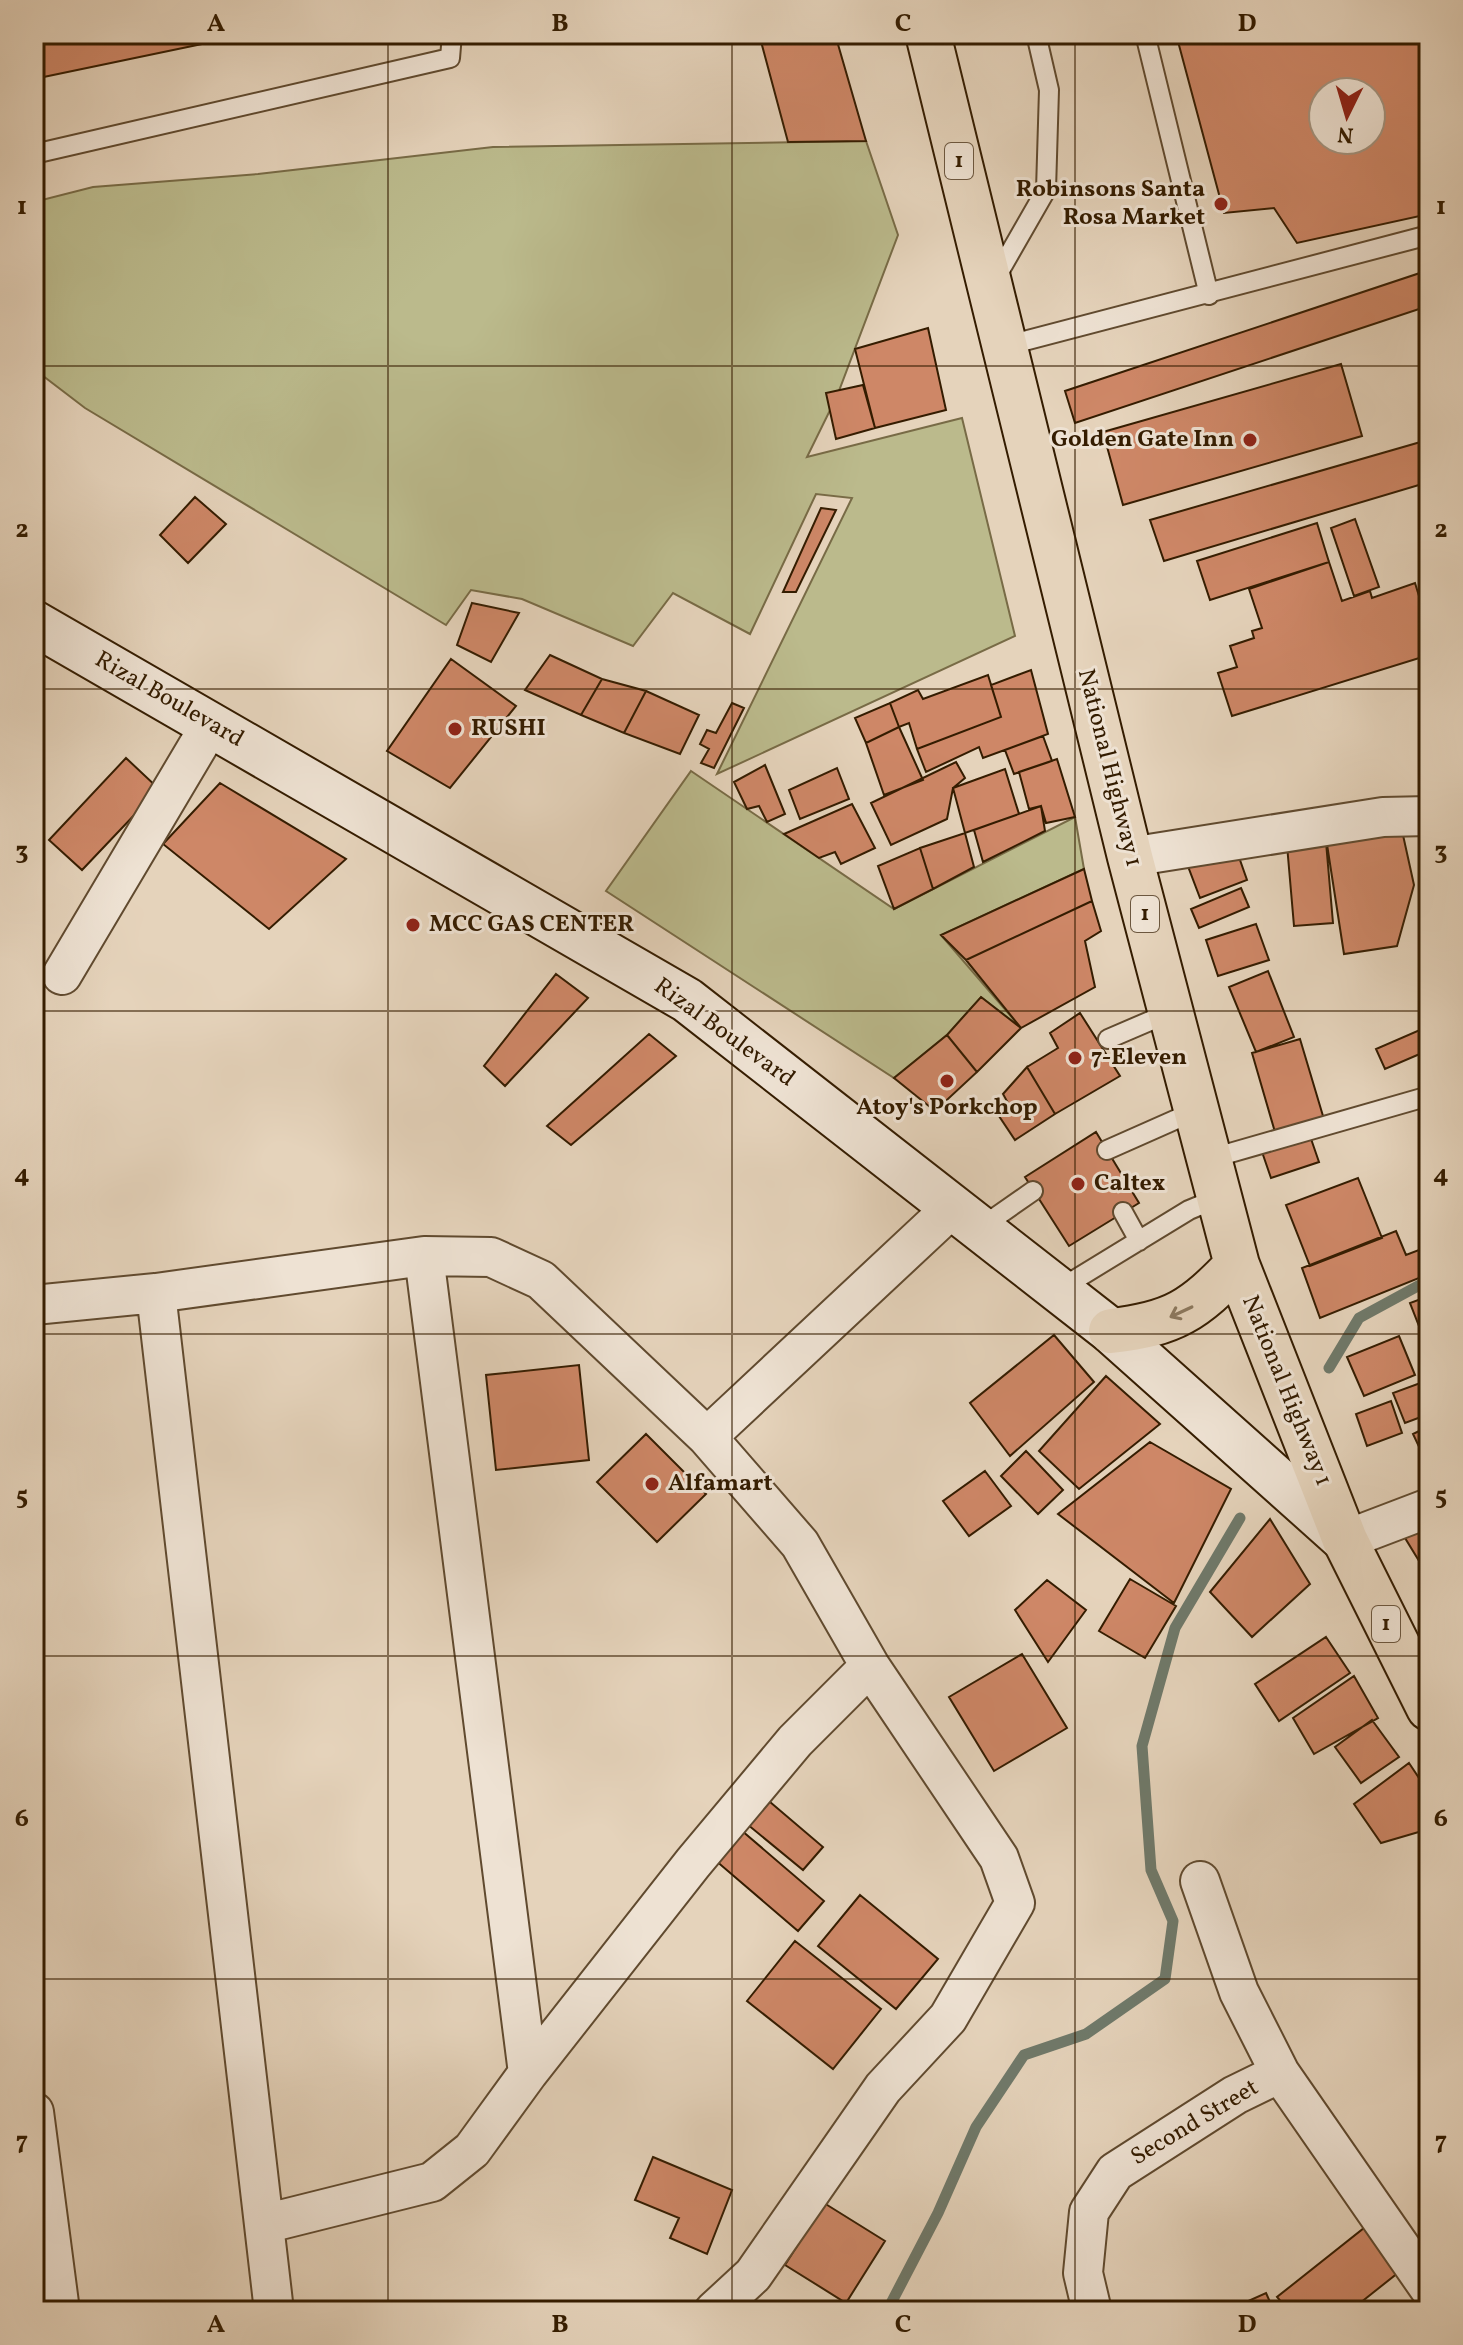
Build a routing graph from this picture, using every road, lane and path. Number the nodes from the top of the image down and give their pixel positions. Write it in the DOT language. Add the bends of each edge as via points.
graph roads {
  1 [pos="452,34"];
  2 [pos="928,34"];
  3 [pos="1036,34"];
  4 [pos="1145,34"];
  5 [pos="34,154"];
  6 [pos="1429,235"];
  7 [pos="990,289"];
  8 [pos="1209,295"];
  9 [pos="1005,346"];
  10 [pos="34,623"];
  11 [pos="211,724"];
  12 [pos="1429,816"];
  13 [pos="1130,857"];
  14 [pos="62,975"];
  15 [pos="1171,1012"];
  16 [pos="1108,1039"];
  17 [pos="1429,1096"];
  18 [pos="1195,1111"];
  19 [pos="1107,1150"];
  20 [pos="1213,1178"];
  21 [pos="1033,1191"];
  22 [pos="1123,1212"];
  23 [pos="966,1218"];
  24 [pos="1139,1241"];
  25 [pos="424,1256"];
  26 [pos="1237,1265"];
  27 [pos="1056,1291"];
  28 [pos="156,1293"];
  29 [pos="34,1305"];
  30 [pos="1111,1331"];
  31 [pos="707,1437"];
  32 [pos="1429,1508"];
  33 [pos="1345,1540"];
  34 [pos="870,1666"];
  35 [pos="1429,1708"];
  36 [pos="1200,1881"];
  37 [pos="528,2073"];
  38 [pos="1280,2073"];
  39 [pos="34,2112"];
  40 [pos="264,2224"];
  41 [pos="43,2252"];
  42 [pos="1429,2288"];
  43 [pos="60,2311"];
  44 [pos="274,2311"];
  45 [pos="714,2311"];
  46 [pos="1092,2311"];
  1 -- 5 [label="lane" via="450,58"];
  2 -- 7 [label="highway, National Highway 1 / 1"];
  3 -- 7 [label="lane" via="1049,90 1046,190"];
  4 -- 8 [label="lane"];
  6 -- 8 [label="lane"];
  7 -- 9 [label="highway, National Highway 1 / 1"];
  8 -- 9 [label="lane"];
  9 -- 13 [label="highway, National Highway 1 / 1"];
  10 -- 11 [label="main road, Rizal Boulevard"];
  11 -- 14 [label="street"];
  11 -- 23 [label="main road, Rizal Boulevard" via="687,1000"];
  12 -- 13 [label="street" via="1383,817"];
  13 -- 15 [label="highway, National Highway 1 / 1"];
  15 -- 16 [label="lane"];
  15 -- 18 [label="highway, National Highway 1 / 1"];
  17 -- 20 [label="lane"];
  18 -- 19 [label="lane"];
  18 -- 20 [label="highway, National Highway 1 / 1"];
  20 -- 24 [label="lane" via="1189,1210"];
  20 -- 26 [label="highway, National Highway 1 / 1"];
  21 -- 23 [label="lane"];
  22 -- 24 [label="lane"];
  23 -- 27 [label="main road, Rizal Boulevard"];
  23 -- 31 [label="street"];
  24 -- 27 [label="lane"];
  25 -- 28 [label="street"];
  25 -- 31 [label="street" via="491,1257 541,1280"];
  25 -- 37 [label="street"];
  26 -- 30 [label="highway, one-way" via="1201,1303 1149,1327"];
  26 -- 33 [label="highway, National Highway 1 / 1"];
  27 -- 30 [label="main road, Rizal Boulevard"];
  28 -- 29 [label="street"];
  28 -- 40 [label="street"];
  30 -- 33 [label="main road, Rizal Boulevard"];
  31 -- 34 [label="street" via="800,1544"];
  32 -- 33 [label="street"];
  33 -- 35 [label="highway, National Highway 1 / 1"];
  34 -- 37 [label="street" via="795,1741"];
  34 -- 45 [label="street" via="999,1858 1015,1903 948,2018 883,2088 753,2275"];
  36 -- 38 [label="street" via="1239,1992"];
  37 -- 40 [label="street" via="472,2150 432,2182"];
  38 -- 42 [label="street"];
  38 -- 46 [label="street, Second Street" via="1235,2095 1115,2172 1089,2212 1083,2273"];
  39 -- 41 [label="street"];
  40 -- 44 [label="street"];
  41 -- 43 [label="street"];
}
